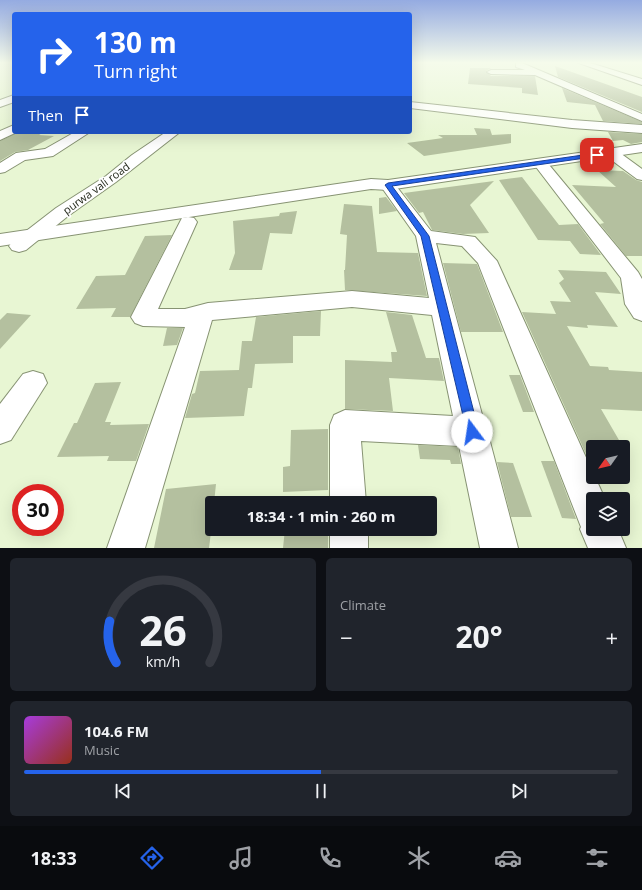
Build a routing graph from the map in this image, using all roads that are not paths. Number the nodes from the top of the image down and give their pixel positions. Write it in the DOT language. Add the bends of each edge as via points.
graph roads {
  1 [pos="571,88"];
  2 [pos="12,99"];
  3 [pos="412,102"];
  4 [pos="0,104"];
  5 [pos="412,106"];
  6 [pos="642,118"];
  7 [pos="642,125"];
  8 [pos="642,129"];
  9 [pos="12,130"];
  10 [pos="81,134"];
  11 [pos="171,134"];
  12 [pos="0,136"];
  13 [pos="642,148"];
  14 [pos="0,152"];
  15 [pos="611,153"];
  16 [pos="21,156"];
  17 [pos="540,163"];
  18 [pos="0,169"];
  19 [pos="642,176"];
  20 [pos="388,185"];
  21 [pos="188,222"];
  22 [pos="34,234"];
  23 [pos="425,236"];
  24 [pos="0,240"];
  25 [pos="19,246"];
  26 [pos="0,250"];
  27 [pos="442,308"];
  28 [pos="642,312"];
  29 [pos="201,316"];
  30 [pos="33,382"];
  31 [pos="0,429"];
  32 [pos="472,432"];
  33 [pos="348,496"];
  34 [pos="586,497"];
  35 [pos="349,536"];
  36 [pos="602,536"];
  37 [pos="126,548"];
  38 [pos="349,548"];
  39 [pos="499,548"];
  40 [pos="607,548"];
  1 -- 6 [label="street"];
  2 -- 4 [label="street"];
  3 -- 7 [label="main road" via="570,120"];
  5 -- 8 [label="main road"];
  9 -- 12 [label="street"];
  10 -- 16 [label="street" via="48,153"];
  11 -- 22 [label="street, purwa vali road"];
  13 -- 15 [label="main road"];
  14 -- 16 [label="street"];
  15 -- 17 [label="main road"];
  15 -- 19 [label="street"];
  16 -- 18 [label="street"];
  17 -- 20 [label="main road"];
  17 -- 28 [label="street" via="631,277 636,304"];
  20 -- 21 [label="main road" via="372,192"];
  20 -- 22 [label="main road" via="371,184"];
  20 -- 23 [label="street"];
  21 -- 25 [label="main road"];
  21 -- 29 [label="street" via="143,317"];
  22 -- 24 [label="main road"];
  22 -- 25 [label="street, purwa vali road"];
  23 -- 27 [label="street"];
  23 -- 34 [label="street" via="468,241 487,261"];
  25 -- 26 [label="main road"];
  27 -- 29 [label="street" via="352,299 208,312"];
  27 -- 32 [label="street"];
  29 -- 37 [label="street"];
  30 -- 31 [label="street"];
  32 -- 33 [label="street" via="345,425"];
  32 -- 39 [label="street"];
  35 -- 38 [label="street"];
  36 -- 40 [label="street"];
}
